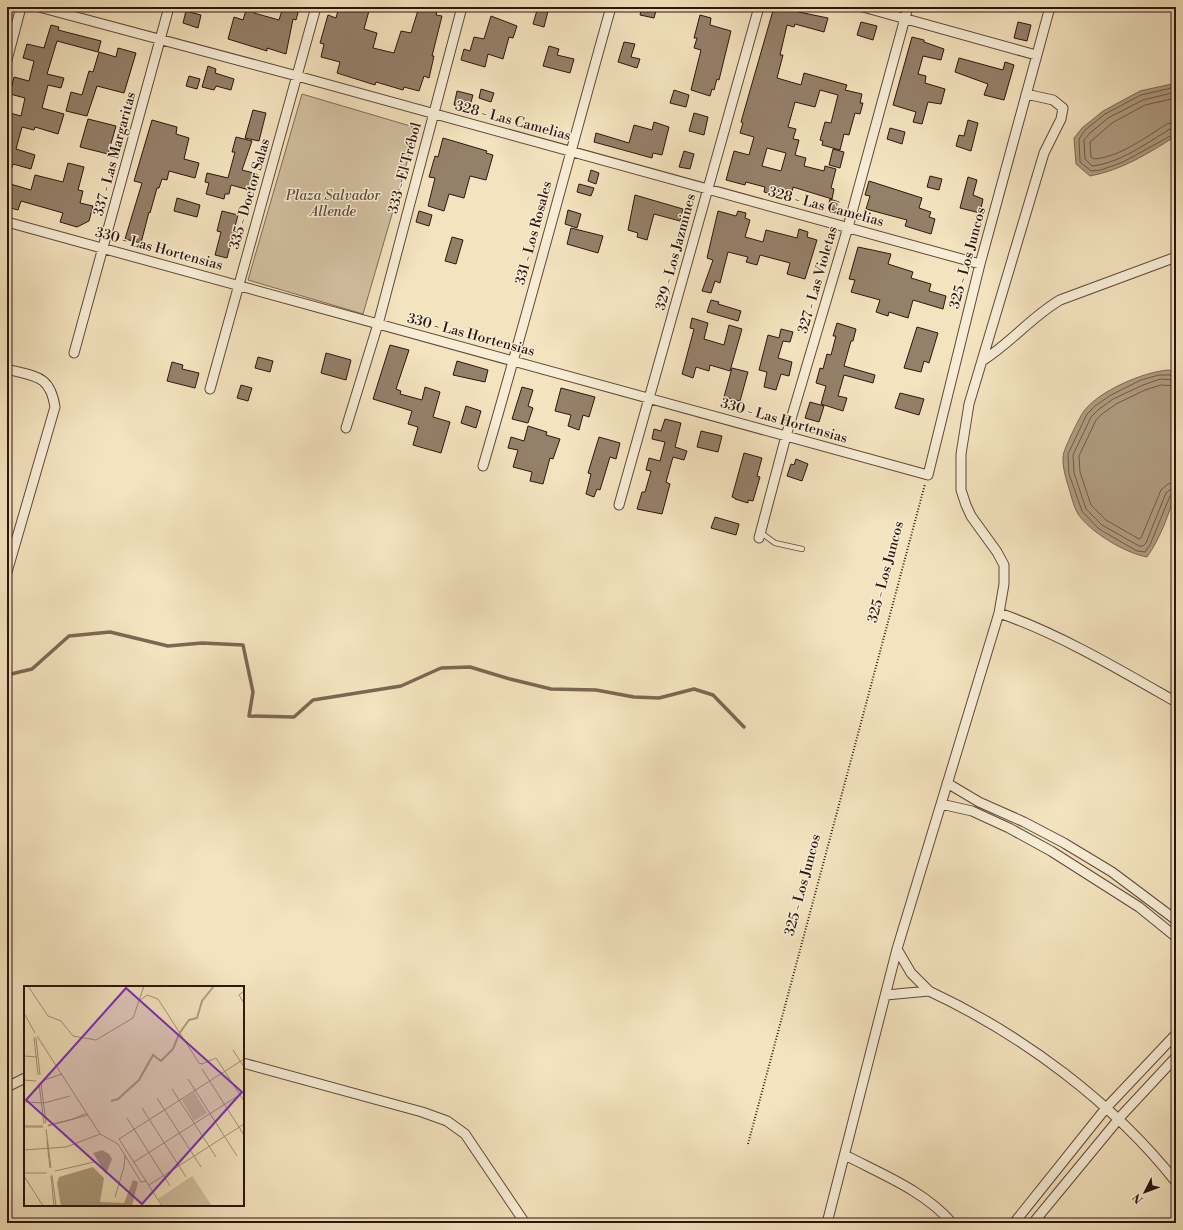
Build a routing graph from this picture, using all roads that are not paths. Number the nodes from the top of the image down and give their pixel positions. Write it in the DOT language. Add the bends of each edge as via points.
graph roads {
  1 [pos="21,7"];
  2 [pos="39,7"];
  3 [pos="169,7"];
  4 [pos="316,7"];
  5 [pos="462,7"];
  6 [pos="611,7"];
  7 [pos="759,7"];
  8 [pos="863,7"];
  9 [pos="908,7"];
  10 [pos="1050,7"];
  11 [pos="905,18"];
  12 [pos="160,39"];
  13 [pos="1036,55"];
  14 [pos="7,60"];
  15 [pos="297,76"];
  16 [pos="1026,94"];
  17 [pos="434,114"];
  18 [pos="570,151"];
  19 [pos="708,189"];
  20 [pos="7,222"];
  21 [pos="848,227"];
  22 [pos="104,248"];
  23 [pos="1176,257"];
  24 [pos="980,264"];
  25 [pos="239,285"];
  26 [pos="378,324"];
  27 [pos="74,353"];
  28 [pos="514,361"];
  29 [pos="982,361"];
  30 [pos="7,369"];
  31 [pos="210,389"];
  32 [pos="651,398"];
  33 [pos="346,428"];
  34 [pos="786,436"];
  35 [pos="483,466"];
  36 [pos="928,475"];
  37 [pos="619,505"];
  38 [pos="760,535"];
  39 [pos="802,549"];
  40 [pos="7,572"];
  41 [pos="999,613"];
  42 [pos="1176,702"];
  43 [pos="947,783"];
  44 [pos="941,804"];
  45 [pos="1176,920"];
  46 [pos="1176,937"];
  47 [pos="897,949"];
  48 [pos="929,991"];
  49 [pos="886,995"];
  50 [pos="1176,1034"];
  51 [pos="1176,1057"];
  52 [pos="244,1063"];
  53 [pos="24,1078"];
  54 [pos="7,1087"];
  55 [pos="1106,1108"];
  56 [pos="1118,1120"];
  57 [pos="845,1155"];
  58 [pos="1176,1182"];
  59 [pos="950,1221"];
  60 [pos="525,1223"];
  61 [pos="827,1223"];
  62 [pos="958,1223"];
  63 [pos="1014,1223"];
  64 [pos="1033,1223"];
  1 -- 14 [label="street"];
  2 -- 12 [label="street, 328 - Las Camelias"];
  3 -- 12 [label="street, 337 - Las Margaritas"];
  4 -- 15 [label="street, 335 - Doctor Salas"];
  5 -- 17 [label="street, 333 - El Trébol"];
  6 -- 18 [label="street, 331 - Los Rosales"];
  7 -- 19 [label="street, 329 - Los Jazmines"];
  8 -- 11 [label="street"];
  9 -- 11 [label="street, 327 - Las Violetas"];
  10 -- 13 [label="street, 325 - Los Juncos"];
  11 -- 13 [label="street"];
  11 -- 21 [label="street, 327 - Las Violetas"];
  12 -- 15 [label="street, 328 - Las Camelias"];
  12 -- 22 [label="street, 337 - Las Margaritas"];
  13 -- 16 [label="street, 325 - Los Juncos"];
  15 -- 17 [label="street, 328 - Las Camelias"];
  15 -- 25 [label="street, 335 - Doctor Salas"];
  16 -- 24 [label="street, 325 - Los Juncos"];
  16 -- 29 [label="street" via="1052,100 1063,108 1061,119 1044,153"];
  17 -- 18 [label="street, 328 - Las Camelias"];
  17 -- 26 [label="street, 333 - El Trébol"];
  18 -- 19 [label="street, 328 - Las Camelias"];
  18 -- 28 [label="street, 331 - Los Rosales"];
  19 -- 21 [label="street, 328 - Las Camelias"];
  19 -- 32 [label="street, 329 - Los Jazmines"];
  20 -- 22 [label="street, 330 - Las Hortensias"];
  21 -- 24 [label="street, 328 - Las Camelias"];
  21 -- 34 [label="street, 327 - Las Violetas"];
  22 -- 25 [label="street, 330 - Las Hortensias"];
  22 -- 27 [label="street, 337 - Las Margaritas"];
  23 -- 29 [label="street" via="1060,300 1044,309 1004,346"];
  24 -- 36 [label="street, 325 - Los Juncos"];
  25 -- 26 [label="street, 330 - Las Hortensias"];
  25 -- 31 [label="street, 335 - Doctor Salas"];
  26 -- 28 [label="street, 330 - Las Hortensias"];
  26 -- 33 [label="street, 333 - El Trébol"];
  28 -- 32 [label="street, 330 - Las Hortensias"];
  28 -- 35 [label="street, 331 - Los Rosales"];
  29 -- 41 [label="street" via="965,425 961,454 961,490 971,516 1004,565"];
  30 -- 40 [label="street" via="44,380 51,390 55,407"];
  32 -- 34 [label="street, 330 - Las Hortensias"];
  32 -- 37 [label="street, 329 - Los Jazmines"];
  34 -- 36 [label="street, 330 - Las Hortensias"];
  34 -- 38 [label="street, 327 - Las Violetas"];
  38 -- 39 [label="lane" via="775,543"];
  41 -- 42 [label="street" via="1072,646"];
  41 -- 43 [label="street"];
  43 -- 44 [label="street"];
  43 -- 45 [label="street" via="979,802 1071,847 1112,872"];
  44 -- 46 [label="street" via="972,811 1051,851 1139,907"];
  44 -- 47 [label="street"];
  47 -- 48 [label="street" via="910,973"];
  47 -- 49 [label="street"];
  48 -- 49 [label="street"];
  48 -- 55 [label="street" via="978,1015 1023,1043"];
  49 -- 57 [label="street"];
  50 -- 55 [label="street"];
  51 -- 56 [label="street"];
  52 -- 60 [label="street" via="447,1121 465,1134"];
  53 -- 54 [label="street"];
  55 -- 56 [label="street"];
  55 -- 63 [label="street"];
  56 -- 58 [label="street"];
  56 -- 64 [label="street"];
  57 -- 59 [label="street" via="897,1182 936,1208"];
  57 -- 61 [label="street"];
  59 -- 62 [label="street"];
}
